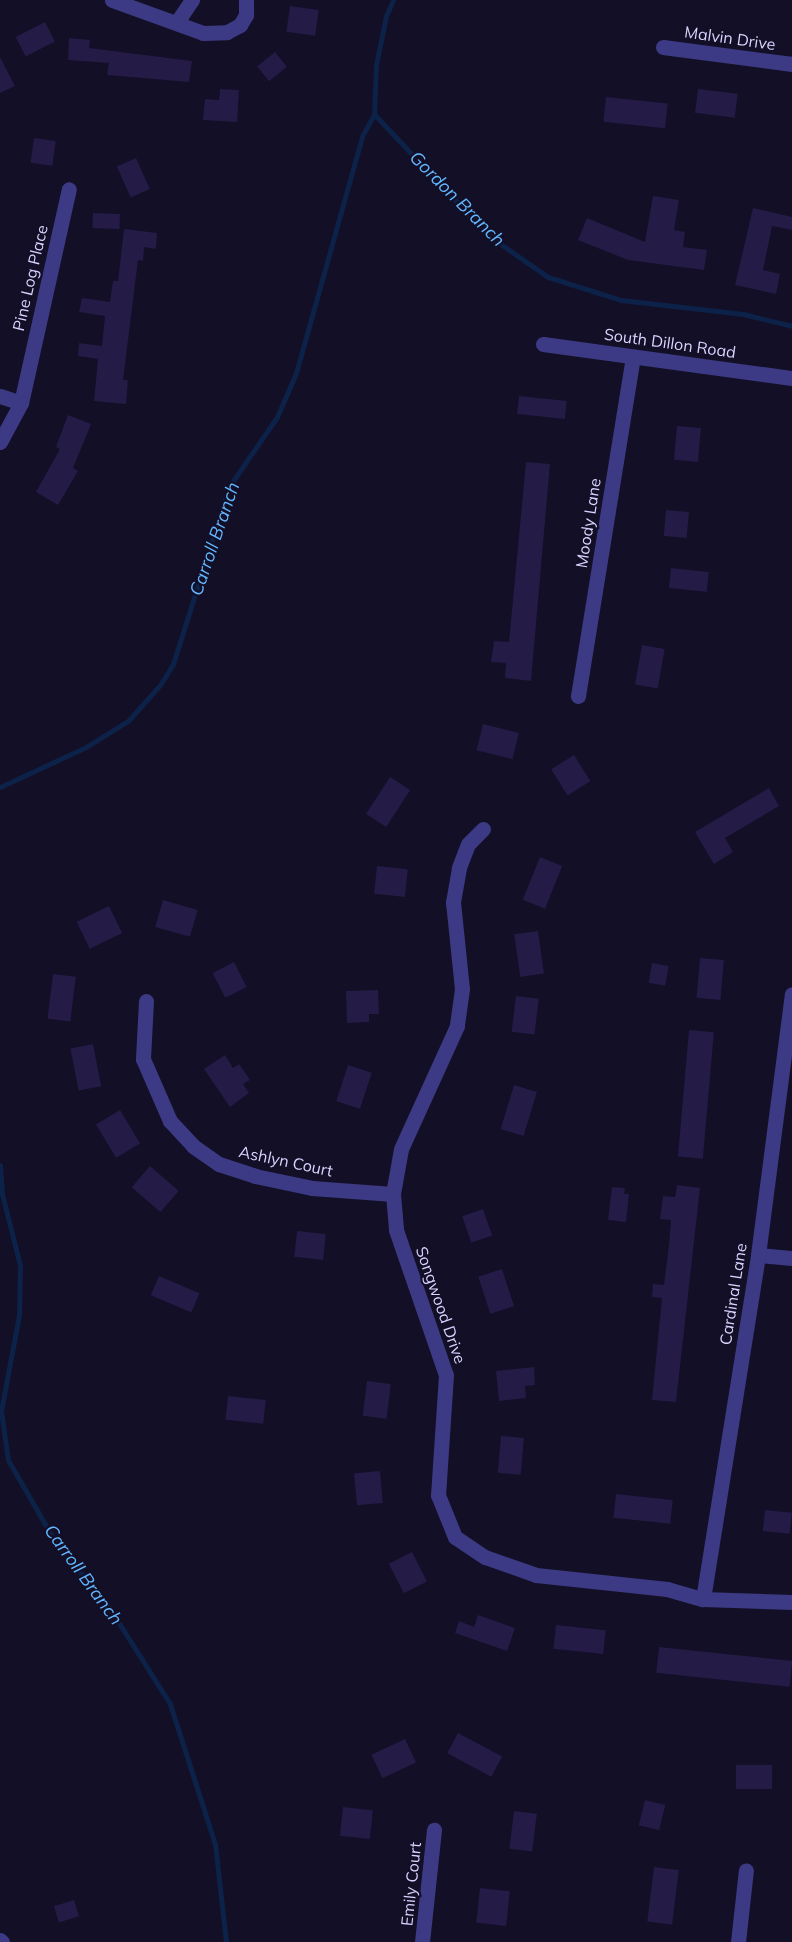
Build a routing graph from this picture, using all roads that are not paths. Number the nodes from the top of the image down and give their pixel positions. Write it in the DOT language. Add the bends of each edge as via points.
graph roads {
  1 [pos="112,0"];
  2 [pos="192,0"];
  3 [pos="246,0"];
  4 [pos="177,22"];
  5 [pos="663,47"];
  6 [pos="792,64"];
  7 [pos="69,189"];
  8 [pos="543,344"];
  9 [pos="633,356"];
  10 [pos="792,378"];
  11 [pos="0,396"];
  12 [pos="21,403"];
  13 [pos="0,442"];
  14 [pos="578,696"];
  15 [pos="483,829"];
  16 [pos="792,994"];
  17 [pos="146,1001"];
  18 [pos="393,1194"];
  19 [pos="758,1255"];
  20 [pos="792,1258"];
  21 [pos="703,1599"];
  22 [pos="792,1602"];
  23 [pos="434,1830"];
  24 [pos="746,1870"];
  25 [pos="422,1942"];
  26 [pos="738,1942"];
  1 -- 4 [label="street"];
  2 -- 4 [label="street"];
  3 -- 4 [label="street" via="246,15 227,32 203,33"];
  5 -- 6 [label="street, Malvin Drive"];
  7 -- 12 [label="street, Pine Log Place"];
  8 -- 9 [label="street, South Dillon Road"];
  9 -- 10 [label="street, South Dillon Road"];
  9 -- 14 [label="street, Moody Lane"];
  11 -- 12 [label="street"];
  12 -- 13 [label="street, Pine Log Place"];
  15 -- 18 [label="street, Songwood Drive" via="468,844 453,902 462,989 457,1026 401,1149"];
  16 -- 19 [label="street, Cardinal Lane"];
  17 -- 18 [label="street, Ashlyn Court" via="143,1059 170,1121 193,1146 219,1164 255,1176 312,1188"];
  18 -- 21 [label="street, Songwood Drive" via="396,1230 446,1375 438,1495 455,1537 485,1557 536,1575 667,1589"];
  19 -- 20 [label="street"];
  19 -- 21 [label="street, Cardinal Lane"];
  21 -- 22 [label="street, Songwood Drive"];
  23 -- 25 [label="street, Emily Court"];
  24 -- 26 [label="street"];
}
